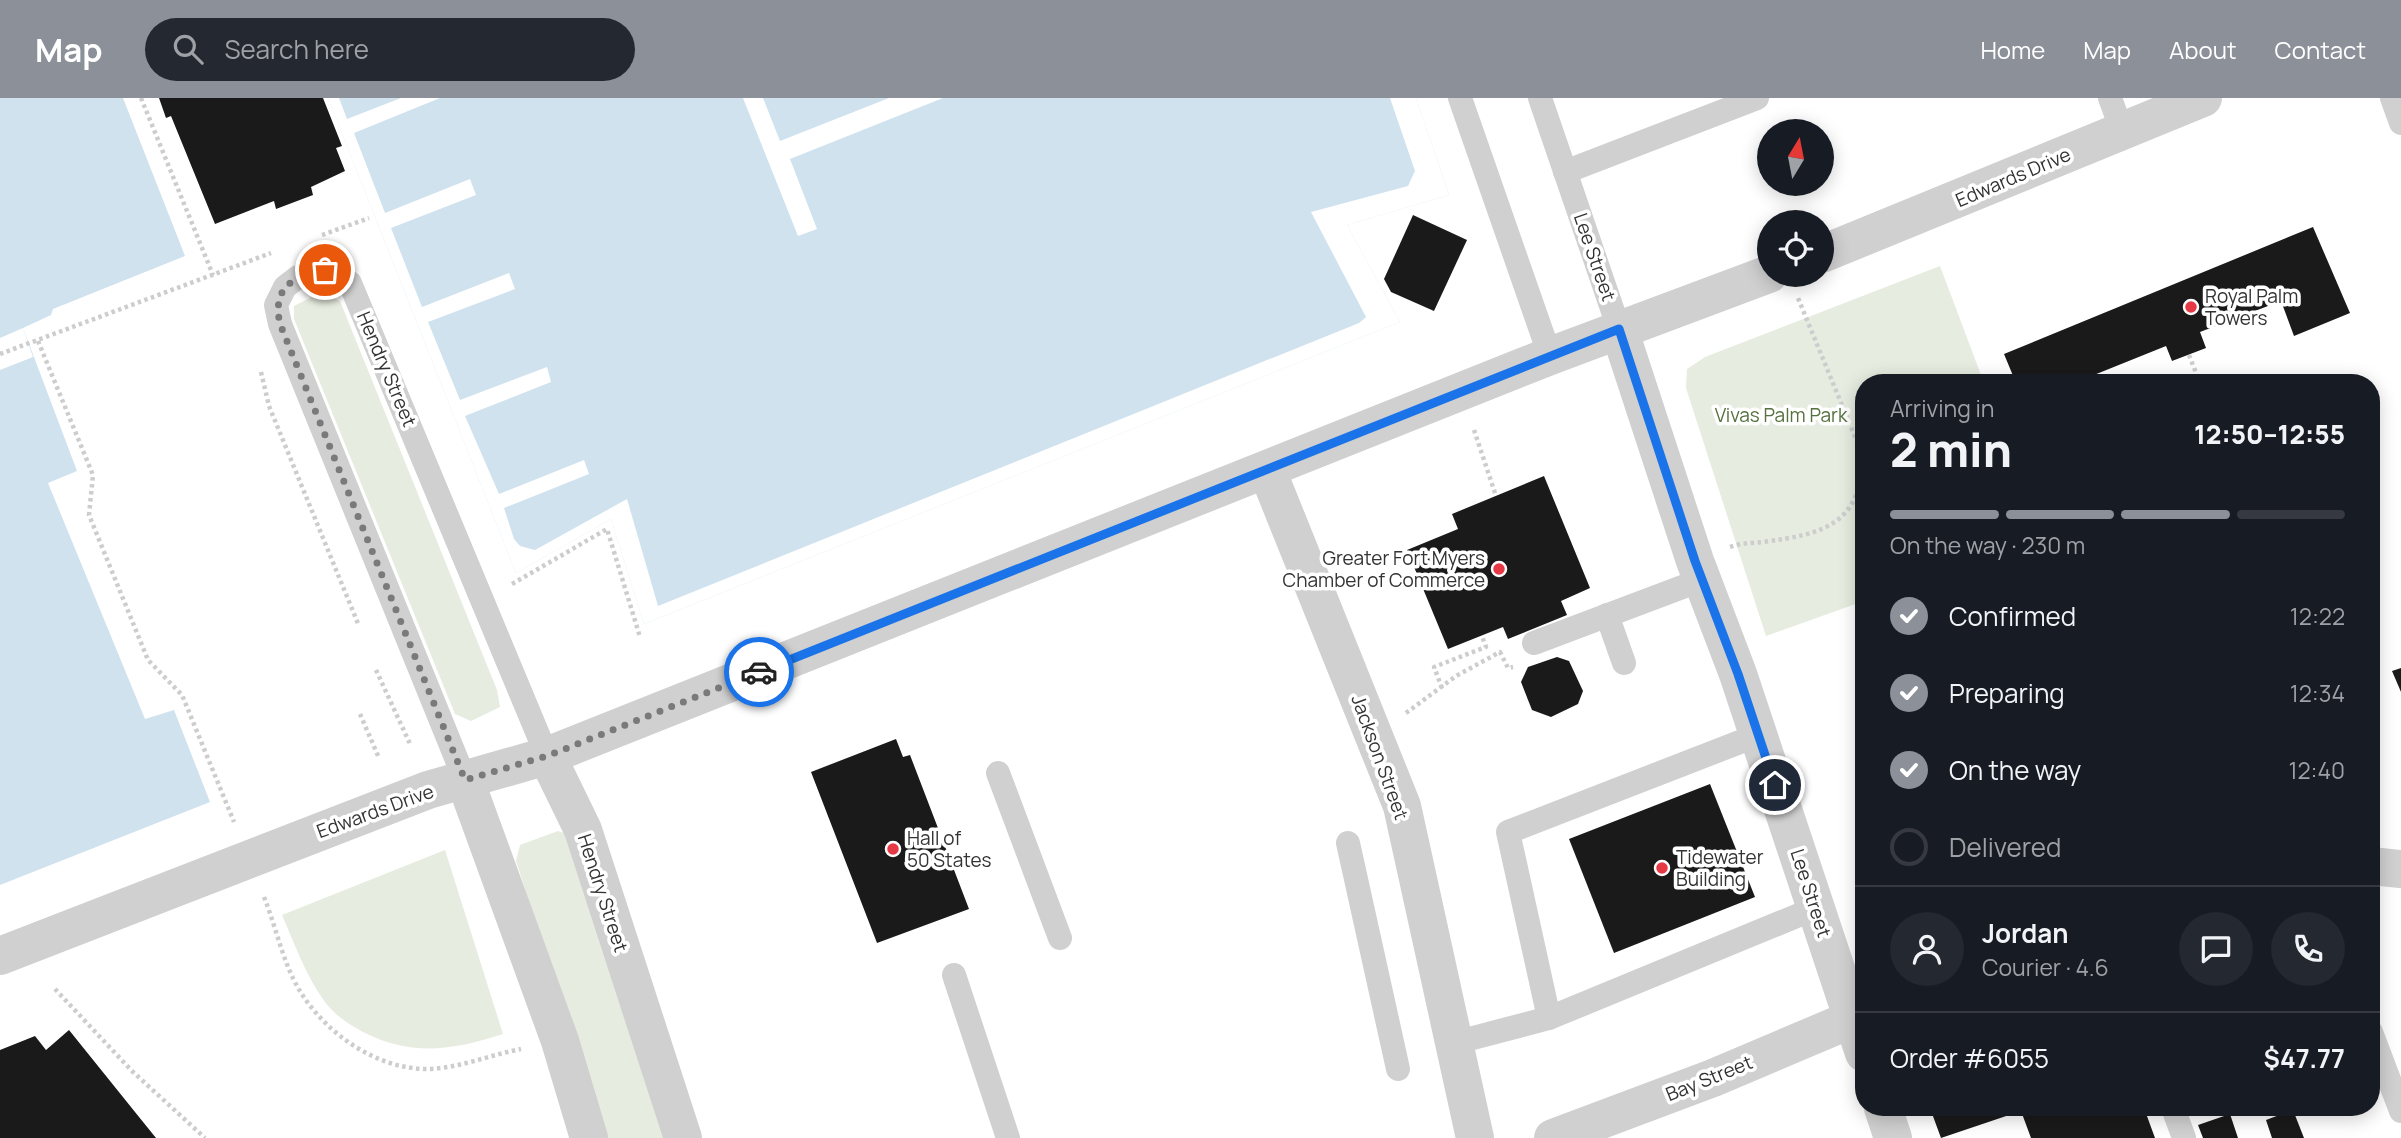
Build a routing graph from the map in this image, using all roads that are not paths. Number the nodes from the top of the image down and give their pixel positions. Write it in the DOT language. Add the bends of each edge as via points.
graph roads {
  1 [pos="1460,98"];
  2 [pos="1540,98"];
  3 [pos="1756,98"];
  4 [pos="2203,98"];
  5 [pos="2392,98"];
  6 [pos="2116,115"];
  7 [pos="2401,123"];
  8 [pos="1565,172"];
  9 [pos="1834,248"];
  10 [pos="1776,287"];
  11 [pos="1619,329"];
  12 [pos="1550,356"];
  13 [pos="1266,470"];
  14 [pos="1698,571"];
  15 [pos="1606,615"];
  16 [pos="1534,643"];
  17 [pos="1624,663"];
  18 [pos="1758,735"];
  19 [pos="547,756"];
  20 [pos="998,773"];
  21 [pos="465,780"];
  22 [pos="1348,843"];
  23 [pos="2380,867"];
  24 [pos="2401,869"];
  25 [pos="1816,908"];
  26 [pos="1060,938"];
  27 [pos="16,950"];
  28 [pos="954,975"];
  29 [pos="1855,1015"];
  30 [pos="1549,1018"];
  31 [pos="1855,1031"];
  32 [pos="1454,1043"];
  33 [pos="2380,1056"];
  34 [pos="1398,1069"];
  35 [pos="2401,1111"];
  36 [pos="1886,1116"];
  37 [pos="2176,1116"];
  38 [pos="589,1138"];
  39 [pos="683,1138"];
  40 [pos="1008,1138"];
  41 [pos="1475,1138"];
  42 [pos="1553,1138"];
  43 [pos="1893,1138"];
  44 [pos="2184,1138"];
  1 -- 12 [label="lane"];
  2 -- 8 [label="lane, Lee Street"];
  3 -- 8 [label="lane"];
  4 -- 6 [label="street, Edwards Drive"];
  5 -- 7 [label="lane"];
  6 -- 9 [label="street, Edwards Drive"];
  8 -- 11 [label="lane, Lee Street"];
  10 -- 11 [label="street, Edwards Drive"];
  11 -- 12 [label="street, Edwards Drive"];
  11 -- 14 [label="street, Lee Street"];
  12 -- 13 [label="street, Edwards Drive"];
  13 -- 19 [label="street, Edwards Drive"];
  13 -- 32 [label="street, Jackson Street" via="1402,807"];
  14 -- 15 [label="lane"];
  14 -- 18 [label="street, Lee Street"];
  15 -- 16 [label="lane"];
  15 -- 17 [label="lane"];
  18 -- 25 [label="street, Lee Street"];
  18 -- 30 [label="lane" via="1508,832"];
  19 -- 21 [label="street, Edwards Drive"];
  19 -- 21 [label="lane, Hendry Street" via="350,283 325,270 298,277 285,287 276,305 280,324"];
  19 -- 39 [label="street, Hendry Street" via="583,830"];
  20 -- 26 [label="lane"];
  21 -- 27 [label="street, Edwards Drive" via="236,848"];
  21 -- 38 [label="street, Hendry Street" via="560,1041"];
  22 -- 34 [label="lane"];
  23 -- 24 [label="street"];
  25 -- 29 [label="street, Lee Street"];
  25 -- 30 [label="lane"];
  28 -- 40 [label="lane"];
  30 -- 32 [label="lane"];
  31 -- 42 [label="street, Bay Street" via="1713,1077"];
  32 -- 41 [label="street, Jackson Street"];
  33 -- 35 [label="lane"];
  36 -- 43 [label="street"];
  37 -- 44 [label="lane"];
}
